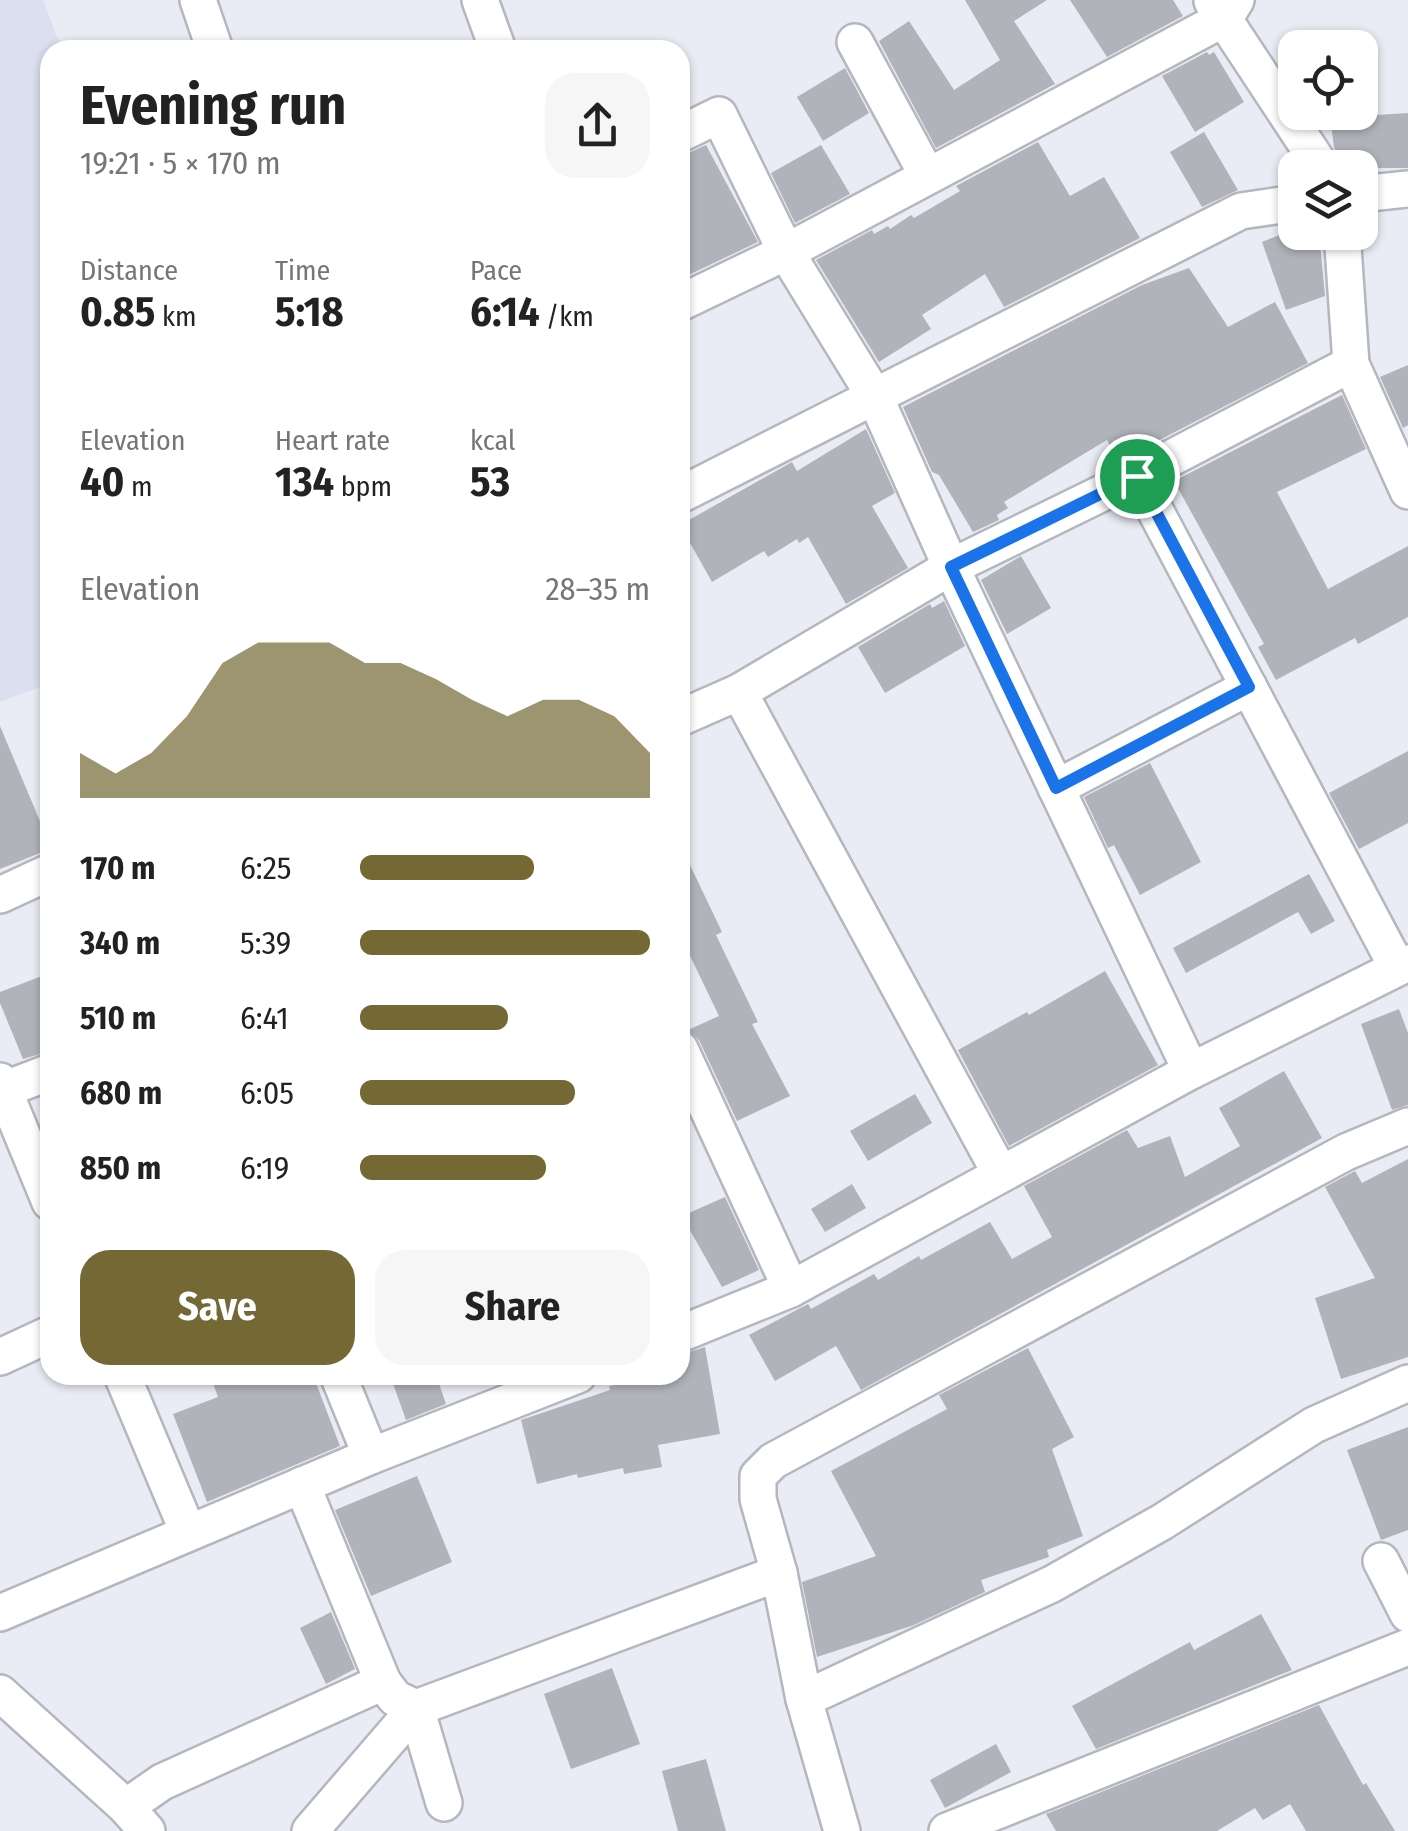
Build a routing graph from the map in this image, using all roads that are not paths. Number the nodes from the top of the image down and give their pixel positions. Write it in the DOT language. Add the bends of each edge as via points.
graph roads {
  1 [pos="198,0"];
  2 [pos="480,0"];
  3 [pos="1224,6"];
  4 [pos="212,40"];
  5 [pos="494,40"];
  6 [pos="855,42"];
  7 [pos="690,129"];
  8 [pos="1311,150"];
  9 [pos="926,175"];
  10 [pos="1408,189"];
  11 [pos="1378,192"];
  12 [pos="1278,206"];
  13 [pos="1343,250"];
  14 [pos="786,252"];
  15 [pos="690,299"];
  16 [pos="1351,364"];
  17 [pos="875,396"];
  18 [pos="1137,476"];
  19 [pos="1408,489"];
  20 [pos="690,490"];
  21 [pos="951,567"];
  22 [pos="1249,687"];
  23 [pos="738,692"];
  24 [pos="690,714"];
  25 [pos="1056,788"];
  26 [pos="40,877"];
  27 [pos="0,895"];
  28 [pos="1402,965"];
  29 [pos="690,1071"];
  30 [pos="1191,1072"];
  31 [pos="40,1075"];
  32 [pos="2,1085"];
  33 [pos="1408,1126"];
  34 [pos="1000,1173"];
  35 [pos="40,1178"];
  36 [pos="790,1289"];
  37 [pos="690,1330"];
  38 [pos="40,1339"];
  39 [pos="0,1357"];
  40 [pos="1408,1383"];
  41 [pos="126,1385"];
  42 [pos="342,1385"];
  43 [pos="552,1385"];
  44 [pos="370,1456"];
  45 [pos="302,1486"];
  46 [pos="188,1532"];
  47 [pos="1381,1562"];
  48 [pos="779,1572"];
  49 [pos="0,1613"];
  50 [pos="1408,1614"];
  51 [pos="1408,1647"];
  52 [pos="383,1682"];
  53 [pos="0,1694"];
  54 [pos="804,1699"];
  55 [pos="416,1708"];
  56 [pos="444,1803"];
  57 [pos="137,1819"];
  58 [pos="310,1831"];
  59 [pos="842,1831"];
  60 [pos="947,1831"];
  1 -- 4 [label="street"];
  2 -- 5 [label="street"];
  3 -- 8 [label="street"];
  3 -- 9 [label="street"];
  6 -- 9 [label="street"];
  7 -- 14 [label="street" via="719,115"];
  9 -- 14 [label="street"];
  10 -- 11 [label="street"];
  12 -- 17 [label="street" via="1241,212"];
  13 -- 16 [label="street"];
  14 -- 15 [label="street"];
  14 -- 17 [label="street"];
  16 -- 18 [label="street"];
  16 -- 19 [label="street"];
  17 -- 20 [label="street"];
  17 -- 21 [label="street"];
  18 -- 21 [label="street"];
  18 -- 22 [label="street"];
  21 -- 23 [label="street"];
  21 -- 25 [label="street"];
  22 -- 25 [label="street"];
  22 -- 28 [label="street"];
  23 -- 24 [label="street"];
  23 -- 34 [label="street"];
  25 -- 30 [label="street"];
  26 -- 27 [label="street"];
  28 -- 30 [label="street"];
  29 -- 36 [label="street"];
  30 -- 34 [label="street"];
  31 -- 32 [label="street"];
  32 -- 35 [label="street"];
  33 -- 48 [label="street" via="1346,1152 773,1461 758,1476 758,1500"];
  34 -- 36 [label="street"];
  36 -- 37 [label="street"];
  38 -- 39 [label="street"];
  40 -- 54 [label="street" via="1314,1425 1052,1584"];
  41 -- 46 [label="street"];
  42 -- 44 [label="street"];
  43 -- 44 [label="street"];
  44 -- 45 [label="street"];
  45 -- 46 [label="street"];
  45 -- 52 [label="street"];
  46 -- 49 [label="street"];
  47 -- 50 [label="street"];
  48 -- 54 [label="street"];
  48 -- 55 [label="street"];
  51 -- 60 [label="street"];
  52 -- 55 [label="street" via="394,1698"];
  52 -- 57 [label="street" via="162,1782"];
  53 -- 57 [label="street"];
  54 -- 59 [label="street"];
  55 -- 56 [label="street"];
  55 -- 58 [label="street"];
}
